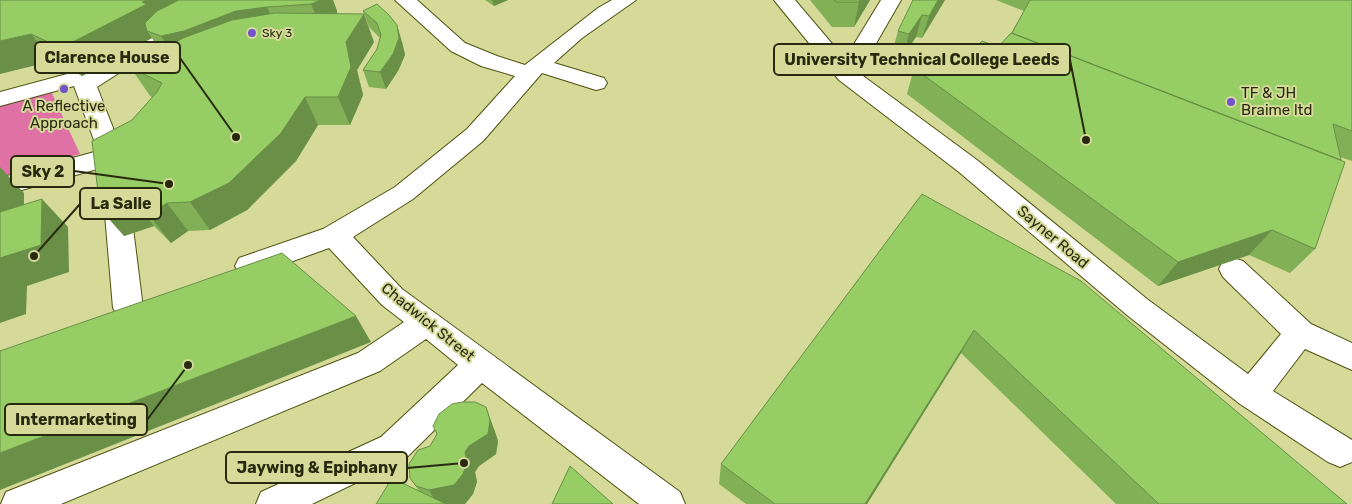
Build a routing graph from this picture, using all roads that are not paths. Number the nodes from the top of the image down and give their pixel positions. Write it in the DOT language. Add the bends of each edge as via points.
graph roads {
  1 [pos="214,0"];
  2 [pos="405,0"];
  3 [pos="626,0"];
  4 [pos="784,0"];
  5 [pos="890,0"];
  6 [pos="534,69"];
  7 [pos="847,74"];
  8 [pos="596,83"];
  9 [pos="86,84"];
  10 [pos="0,99"];
  11 [pos="112,156"];
  12 [pos="0,188"];
  13 [pos="333,236"];
  14 [pos="1233,270"];
  15 [pos="221,276"];
  16 [pos="156,299"];
  17 [pos="128,308"];
  18 [pos="101,318"];
  19 [pos="426,323"];
  20 [pos="1300,333"];
  21 [pos="1352,357"];
  22 [pos="480,364"];
  23 [pos="1251,394"];
  24 [pos="1340,452"];
  25 [pos="18,504"];
  26 [pos="274,504"];
  27 [pos="667,504"];
  1 -- 9 [label="street" via="207,8"];
  2 -- 6 [label="street" via="458,47 489,61"];
  3 -- 6 [label="street" via="575,34"];
  4 -- 7 [label="street, Sayner Road"];
  5 -- 7 [label="street"];
  6 -- 8 [label="street"];
  6 -- 13 [label="street" via="475,135 404,192"];
  7 -- 23 [label="street, Sayner Road" via="968,166 1138,307"];
  9 -- 10 [label="street" via="82,77"];
  9 -- 11 [label="street"];
  11 -- 12 [label="street"];
  11 -- 17 [label="street"];
  13 -- 15 [label="street"];
  13 -- 19 [label="street, Chadwick Street" via="392,297"];
  14 -- 20 [label="street"];
  16 -- 17 [label="street"];
  17 -- 18 [label="street"];
  19 -- 22 [label="street, Chadwick Street"];
  19 -- 25 [label="street" via="369,362"];
  20 -- 21 [label="street"];
  20 -- 23 [label="street"];
  22 -- 26 [label="street" via="393,448"];
  22 -- 27 [label="street, Chadwick Street"];
  23 -- 24 [label="street, Sayner Road"];
}
